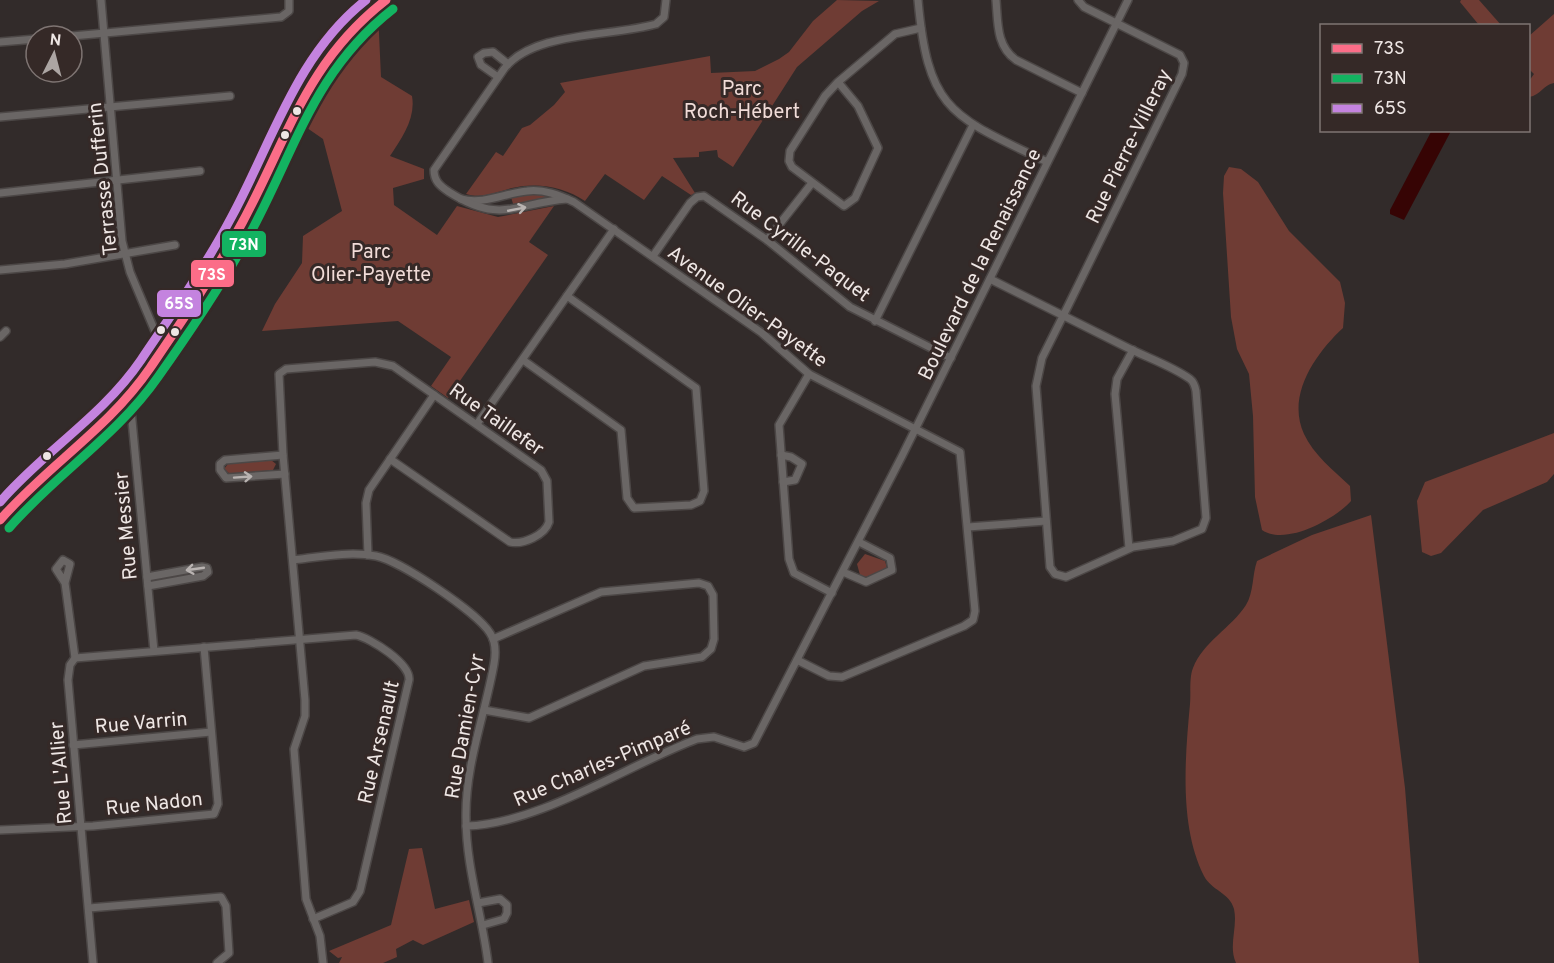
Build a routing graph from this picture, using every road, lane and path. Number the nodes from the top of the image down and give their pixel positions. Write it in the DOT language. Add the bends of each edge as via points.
graph roads {
  1 [pos="101,0"];
  2 [pos="289,0"];
  3 [pos="386,0"];
  4 [pos="666,0"];
  5 [pos="918,0"];
  6 [pos="996,0"];
  7 [pos="1078,0"];
  8 [pos="1128,0"];
  9 [pos="1116,23"];
  10 [pos="921,28"];
  11 [pos="104,33"];
  12 [pos="84,35"];
  13 [pos="24,40"];
  14 [pos="0,42"];
  15 [pos="508,64"];
  16 [pos="498,77"];
  17 [pos="838,82"];
  18 [pos="1082,93"];
  19 [pos="230,96"];
  20 [pos="110,108"];
  21 [pos="0,117"];
  22 [pos="973,125"];
  23 [pos="1047,162"];
  24 [pos="200,171"];
  25 [pos="117,182"];
  26 [pos="812,183"];
  27 [pos="0,193"];
  28 [pos="461,199"];
  29 [pos="568,199"];
  30 [pos="614,229"];
  31 [pos="767,240"];
  32 [pos="175,245"];
  33 [pos="124,254"];
  34 [pos="653,256"];
  35 [pos="0,270"];
  36 [pos="990,279"];
  37 [pos="567,296"];
  38 [pos="1063,316"];
  39 [pos="875,321"];
  40 [pos="162,348"];
  41 [pos="1133,350"];
  42 [pos="951,358"];
  43 [pos="523,360"];
  44 [pos="809,374"];
  45 [pos="434,395"];
  46 [pos="125,400"];
  47 [pos="477,424"];
  48 [pos="916,427"];
  49 [pos="283,455"];
  50 [pos="781,455"];
  51 [pos="390,459"];
  52 [pos="285,474"];
  53 [pos="783,482"];
  54 [pos="0,520"];
  55 [pos="1046,521"];
  56 [pos="968,527"];
  57 [pos="859,542"];
  58 [pos="1129,548"];
  59 [pos="368,555"];
  60 [pos="292,560"];
  61 [pos="843,572"];
  62 [pos="147,577"];
  63 [pos="65,582"];
  64 [pos="148,586"];
  65 [pos="832,593"];
  66 [pos="300,639"];
  67 [pos="493,639"];
  68 [pos="204,647"];
  69 [pos="154,651"];
  70 [pos="75,658"];
  71 [pos="797,660"];
  72 [pos="484,710"];
  73 [pos="211,732"];
  74 [pos="73,745"];
  75 [pos="749,746"];
  76 [pos="81,825"];
  77 [pos="466,826"];
  78 [pos="0,830"];
  79 [pos="478,903"];
  80 [pos="89,908"];
  81 [pos="313,919"];
  82 [pos="483,925"];
  83 [pos="93,963"];
  84 [pos="216,963"];
  85 [pos="323,963"];
  86 [pos="488,963"];
  1 -- 11 [label="street, Terrasse Dufferin"];
  2 -- 11 [label="street" via="289,11 281,17"];
  3 -- 40 [label="street" via="353,26 328,58 291,120 240,227"];
  4 -- 15 [label="street" via="664,17 656,24 535,46"];
  5 -- 10 [label="street"];
  6 -- 18 [label="street" via="1000,38 1008,53"];
  7 -- 9 [label="street, Rue Pierre-Villeray"];
  8 -- 9 [label="street, Boulevard de la Renaissance"];
  9 -- 18 [label="street, Boulevard de la Renaissance"];
  9 -- 38 [label="street, Rue Pierre-Villeray" via="1180,55 1184,68"];
  10 -- 17 [label="street" via="895,34"];
  10 -- 22 [label="street" via="935,84 953,108"];
  11 -- 12 [label="street"];
  11 -- 20 [label="street, Terrasse Dufferin"];
  13 -- 14 [label="street"];
  15 -- 16 [label="street"];
  15 -- 16 [label="street" via="493,52 478,57"];
  16 -- 28 [label="street" via="434,170 438,183"];
  17 -- 26 [label="street" via="789,154 792,167"];
  17 -- 26 [label="street" via="858,106 878,152 849,205 838,203"];
  18 -- 23 [label="street, Boulevard de la Renaissance"];
  19 -- 20 [label="street"];
  20 -- 21 [label="street"];
  20 -- 25 [label="street, Terrasse Dufferin"];
  22 -- 23 [label="street"];
  22 -- 39 [label="street"];
  23 -- 36 [label="street, Boulevard de la Renaissance"];
  24 -- 25 [label="street"];
  25 -- 27 [label="street"];
  25 -- 33 [label="street, Terrasse Dufferin"];
  26 -- 31 [label="street"];
  28 -- 29 [label="street, Avenue Olier-Payette" via="479,201 537,190"];
  28 -- 29 [label="street, one-way" via="479,208 498,211"];
  29 -- 30 [label="street, Avenue Olier-Payette"];
  30 -- 34 [label="street, Avenue Olier-Payette"];
  30 -- 37 [label="street"];
  31 -- 34 [label="street, Rue Cyrille-Paquet" via="712,200 699,196 690,202"];
  31 -- 39 [label="street, Rue Cyrille-Paquet" via="844,303"];
  32 -- 33 [label="street"];
  33 -- 35 [label="street"];
  33 -- 40 [label="street, Terrasse Dufferin"];
  34 -- 44 [label="street, Avenue Olier-Payette" via="762,333"];
  36 -- 38 [label="street"];
  36 -- 42 [label="street, Boulevard de la Renaissance"];
  37 -- 43 [label="street"];
  37 -- 43 [label="street" via="696,388 704,491 700,501 691,505 634,508 627,498 621,430"];
  38 -- 41 [label="street"];
  38 -- 55 [label="street, Rue Pierre-Villeray" via="1042,358 1036,382"];
  39 -- 42 [label="street, Rue Cyrille-Paquet"];
  40 -- 46 [label="street"];
  41 -- 58 [label="street" via="1117,379 1115,394"];
  41 -- 58 [label="street" via="1188,378 1195,386 1206,520 1202,529 1184,538"];
  42 -- 48 [label="street, Boulevard de la Renaissance"];
  43 -- 47 [label="street"];
  44 -- 48 [label="street, Avenue Olier-Payette"];
  44 -- 50 [label="street" via="780,420"];
  45 -- 47 [label="street, Rue Taillefer"];
  45 -- 49 [label="street, Rue Taillefer" via="382,362 283,369 278,381"];
  45 -- 51 [label="street"];
  46 -- 54 [label="street" via="43,474"];
  46 -- 62 [label="street, Rue Messier" via="131,410"];
  47 -- 51 [label="street, Rue Taillefer" via="543,473 547,481 549,519 543,531 519,543 510,542"];
  48 -- 56 [label="street, Avenue Olier-Payette" via="961,453"];
  48 -- 57 [label="street, Boulevard de la Renaissance"];
  49 -- 52 [label="street, Rue Taillefer"];
  49 -- 52 [label="street, one-way" via="225,460 220,470 226,478"];
  50 -- 53 [label="street"];
  50 -- 53 [label="street" via="791,456 802,464 795,480"];
  51 -- 59 [label="street" via="367,496"];
  52 -- 60 [label="street, Rue Taillefer"];
  53 -- 65 [label="street" via="790,567 796,575"];
  55 -- 56 [label="street"];
  55 -- 58 [label="street, Rue Pierre-Villeray" via="1050,567 1059,576 1071,575"];
  56 -- 71 [label="street" via="975,611 971,622 842,677 829,676"];
  57 -- 61 [label="street, Boulevard de la Renaissance"];
  57 -- 61 [label="street" via="890,558 892,570 866,582"];
  59 -- 60 [label="street, Rue Damien-Cyr"];
  59 -- 67 [label="street, Rue Damien-Cyr" via="404,567 477,618"];
  60 -- 66 [label="street, Rue Taillefer"];
  61 -- 65 [label="street, Boulevard de la Renaissance"];
  62 -- 64 [label="street, Rue Messier"];
  64 -- 62 [label="street, one-way" via="206,576 208,572 202,567"];
  63 -- 70 [label="street, Rue L'Allier"];
  64 -- 69 [label="street, Rue Messier"];
  65 -- 71 [label="street, Boulevard de la Renaissance"];
  66 -- 68 [label="street, Rue Arsenault"];
  66 -- 81 [label="street, Rue Taillefer" via="305,708 294,749 306,896"];
  66 -- 81 [label="street, Rue Arsenault" via="364,636 404,664 410,675 359,895 351,903"];
  67 -- 72 [label="street, Rue Damien-Cyr" via="495,659"];
  67 -- 72 [label="street" via="605,591 699,583 708,586 713,595 714,641 702,657 644,666 529,718"];
  68 -- 69 [label="street, Rue Arsenault"];
  68 -- 73 [label="street, Rue Nadon"];
  69 -- 70 [label="street, Rue Arsenault"];
  70 -- 74 [label="street, Rue L'Allier" via="68,680"];
  71 -- 75 [label="street, Boulevard de la Renaissance"];
  72 -- 77 [label="street, Rue Damien-Cyr" via="469,779"];
  73 -- 74 [label="street, Rue Varrin"];
  73 -- 76 [label="street, Rue Nadon" via="218,804 214,814"];
  74 -- 76 [label="street, Rue L'Allier"];
  75 -- 77 [label="street, Rue Charles-Pimparé" via="714,737 697,739 524,815 491,825"];
  76 -- 78 [label="street, Rue Nadon"];
  76 -- 80 [label="street, Rue L'Allier"];
  77 -- 79 [label="street, Rue Damien-Cyr"];
  79 -- 82 [label="street, Rue Damien-Cyr"];
  79 -- 82 [label="street" via="500,899 507,905 504,919"];
  80 -- 83 [label="street, Rue L'Allier"];
  80 -- 84 [label="street" via="221,897 226,906 230,954"];
  81 -- 85 [label="street, Rue Taillefer" via="321,939"];
  82 -- 86 [label="street, Rue Damien-Cyr"];
}
